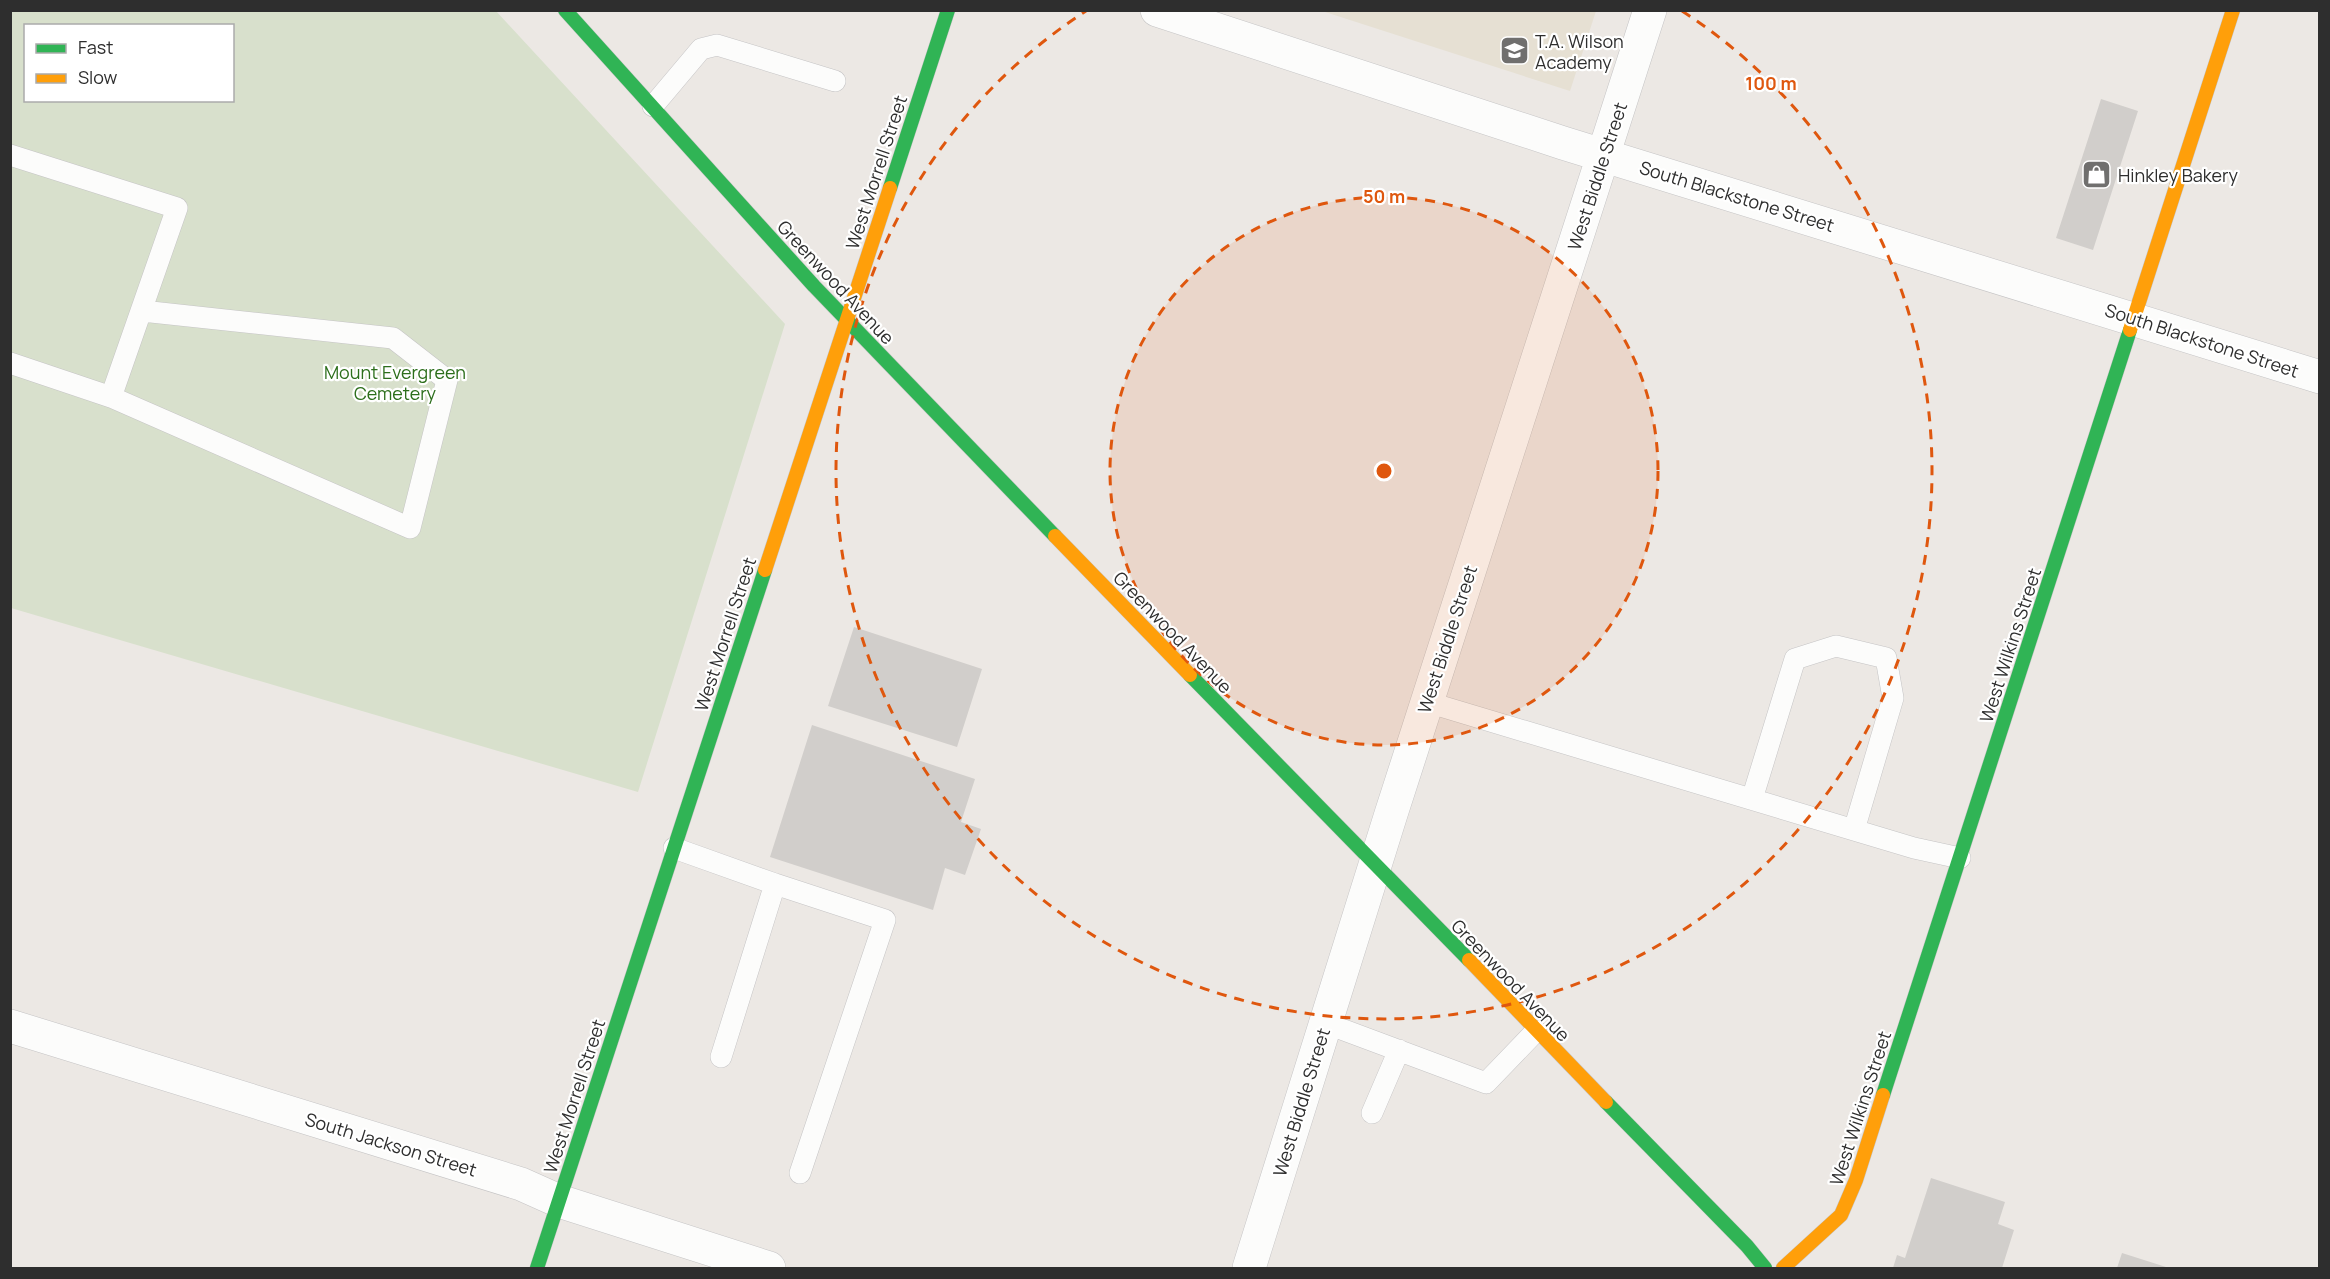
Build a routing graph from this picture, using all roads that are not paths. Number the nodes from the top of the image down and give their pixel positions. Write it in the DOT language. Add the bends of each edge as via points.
graph roads {
  1 [pos="565,10"];
  2 [pos="948,10"];
  3 [pos="1156,10"];
  4 [pos="1650,10"];
  5 [pos="2233,10"];
  6 [pos="835,81"];
  7 [pos="653,106"];
  8 [pos="10,155"];
  9 [pos="1604,156"];
  10 [pos="142,311"];
  11 [pos="846,318"];
  12 [pos="2134,318"];
  13 [pos="10,363"];
  14 [pos="2319,377"];
  15 [pos="111,396"];
  16 [pos="1427,702"];
  17 [pos="1752,799"];
  18 [pos="1854,830"];
  19 [pos="674,848"];
  20 [pos="1960,858"];
  21 [pos="1374,866"];
  22 [pos="775,884"];
  23 [pos="1325,1023"];
  24 [pos="10,1026"];
  25 [pos="1536,1031"];
  26 [pos="1399,1050"];
  27 [pos="721,1057"];
  28 [pos="1372,1113"];
  29 [pos="800,1173"];
  30 [pos="559,1201"];
  31 [pos="537,1269"];
  32 [pos="769,1269"];
  33 [pos="1249,1269"];
  34 [pos="1765,1269"];
  35 [pos="1783,1269"];
  1 -- 7 [label="street, Greenwood Avenue"];
  2 -- 11 [label="street, West Morrell Street"];
  3 -- 9 [label="street, South Blackstone Street"];
  4 -- 9 [label="street, West Biddle Street"];
  5 -- 12 [label="street, West Wilkins Street"];
  6 -- 7 [label="lane" via="717,45 701,49"];
  7 -- 11 [label="street, Greenwood Avenue"];
  8 -- 10 [label="lane" via="177,208"];
  9 -- 12 [label="street, South Blackstone Street"];
  9 -- 16 [label="street, West Biddle Street"];
  10 -- 15 [label="lane"];
  10 -- 15 [label="lane" via="393,338 447,380 410,528"];
  11 -- 19 [label="street, West Morrell Street"];
  11 -- 21 [label="street, Greenwood Avenue"];
  12 -- 14 [label="street, South Blackstone Street"];
  12 -- 20 [label="street, West Wilkins Street"];
  13 -- 15 [label="lane"];
  16 -- 17 [label="lane"];
  16 -- 21 [label="street, West Biddle Street"];
  17 -- 18 [label="lane"];
  17 -- 18 [label="lane" via="1795,659 1836,646 1886,658 1893,698"];
  18 -- 20 [label="lane"];
  19 -- 22 [label="lane"];
  19 -- 30 [label="street, West Morrell Street"];
  20 -- 35 [label="street, West Wilkins Street" via="1848,1202 1832,1225"];
  21 -- 23 [label="street, West Biddle Street"];
  21 -- 25 [label="street, Greenwood Avenue"];
  22 -- 27 [label="lane"];
  22 -- 29 [label="lane" via="885,920"];
  23 -- 26 [label="lane"];
  23 -- 33 [label="street, West Biddle Street"];
  24 -- 30 [label="street, South Jackson Street" via="521,1184"];
  25 -- 26 [label="lane" via="1486,1083"];
  25 -- 34 [label="street, Greenwood Avenue"];
  26 -- 28 [label="lane"];
  30 -- 31 [label="street, West Morrell Street"];
  30 -- 32 [label="street, South Jackson Street"];
}
